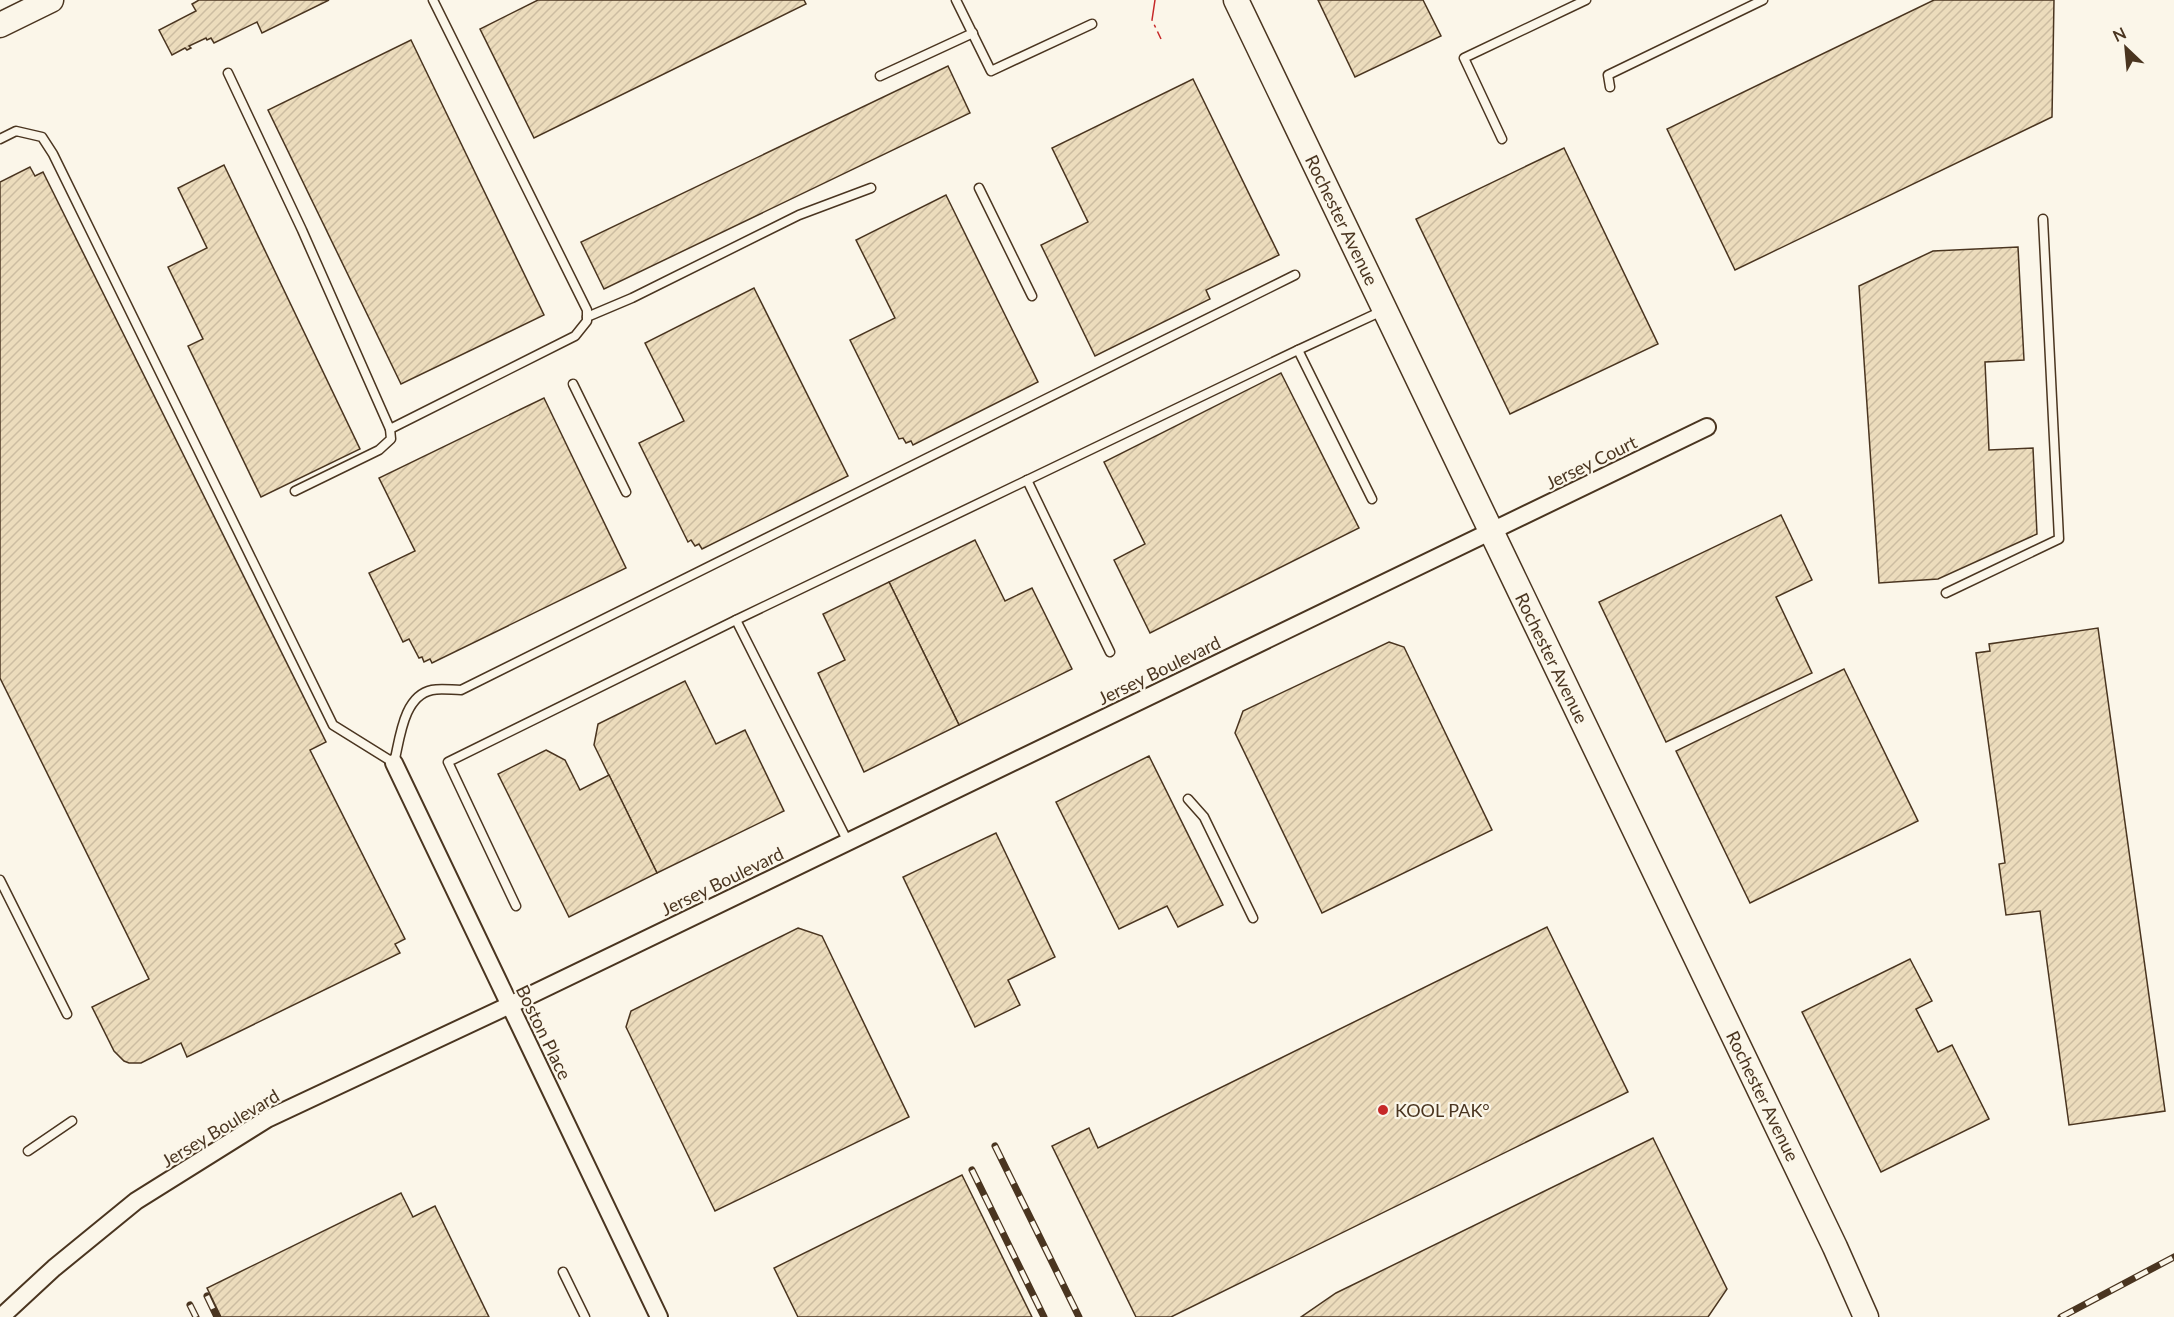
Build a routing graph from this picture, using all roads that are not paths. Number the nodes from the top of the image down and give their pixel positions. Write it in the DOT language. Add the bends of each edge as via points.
graph roads {
  1 [pos="51,0"];
  2 [pos="433,0"];
  3 [pos="956,0"];
  4 [pos="1236,0"];
  5 [pos="1586,0"];
  6 [pos="1763,0"];
  7 [pos="1092,24"];
  8 [pos="0,25"];
  9 [pos="973,33"];
  10 [pos="228,73"];
  11 [pos="880,76"];
  12 [pos="1610,87"];
  13 [pos="0,139"];
  14 [pos="1502,139"];
  15 [pos="871,188"];
  16 [pos="980,188"];
  17 [pos="2043,219"];
  18 [pos="1295,275"];
  19 [pos="1032,296"];
  20 [pos="1386,310"];
  21 [pos="587,317"];
  22 [pos="1298,350"];
  23 [pos="573,384"];
  24 [pos="1707,427"];
  25 [pos="390,429"];
  26 [pos="1027,480"];
  27 [pos="295,491"];
  28 [pos="626,492"];
  29 [pos="1372,499"];
  30 [pos="1492,531"];
  31 [pos="1946,593"];
  32 [pos="736,620"];
  33 [pos="1110,652"];
  34 [pos="394,763"];
  35 [pos="1188,799"];
  36 [pos="848,842"];
  37 [pos="0,880"];
  38 [pos="516,906"];
  39 [pos="1253,918"];
  40 [pos="510,1005"];
  41 [pos="67,1014"];
  42 [pos="72,1121"];
  43 [pos="28,1151"];
  44 [pos="563,1272"];
  45 [pos="1,1317"];
  46 [pos="585,1317"];
  47 [pos="659,1317"];
  48 [pos="1866,1317"];
  1 -- 8 [label="main road"];
  2 -- 21 [label="lane" via="587,310"];
  3 -- 9 [label="lane"];
  4 -- 20 [label="main road, Rochester Avenue"];
  5 -- 14 [label="lane" via="1464,58"];
  6 -- 12 [label="lane" via="1608,75"];
  7 -- 9 [label="lane" via="991,71"];
  9 -- 11 [label="lane"];
  10 -- 25 [label="lane"];
  13 -- 34 [label="lane" via="16,131 42,137 54,154 333,725"];
  15 -- 21 [label="lane" via="799,215"];
  16 -- 19 [label="lane"];
  17 -- 31 [label="lane" via="2059,538"];
  18 -- 34 [label="lane" via="461,690 432,689 418,696 407,713"];
  20 -- 22 [label="lane"];
  20 -- 30 [label="main road, Rochester Avenue"];
  21 -- 25 [label="lane" via="575,336"];
  22 -- 26 [label="lane"];
  22 -- 29 [label="lane"];
  23 -- 28 [label="lane"];
  24 -- 30 [label="street, Jersey Court"];
  25 -- 27 [label="lane" via="391,439 379,450"];
  26 -- 32 [label="lane"];
  26 -- 33 [label="lane"];
  30 -- 36 [label="street, Jersey Boulevard"];
  30 -- 48 [label="main road, Rochester Avenue"];
  32 -- 36 [label="lane"];
  32 -- 38 [label="lane" via="448,762"];
  34 -- 40 [label="street, Boston Place"];
  35 -- 39 [label="lane" via="1204,817"];
  36 -- 40 [label="street, Jersey Boulevard"];
  37 -- 41 [label="lane"];
  40 -- 45 [label="street, Jersey Boulevard" via="267,1119 136,1202"];
  40 -- 47 [label="street, Boston Place"];
  42 -- 43 [label="lane"];
  44 -- 46 [label="lane"];
}
